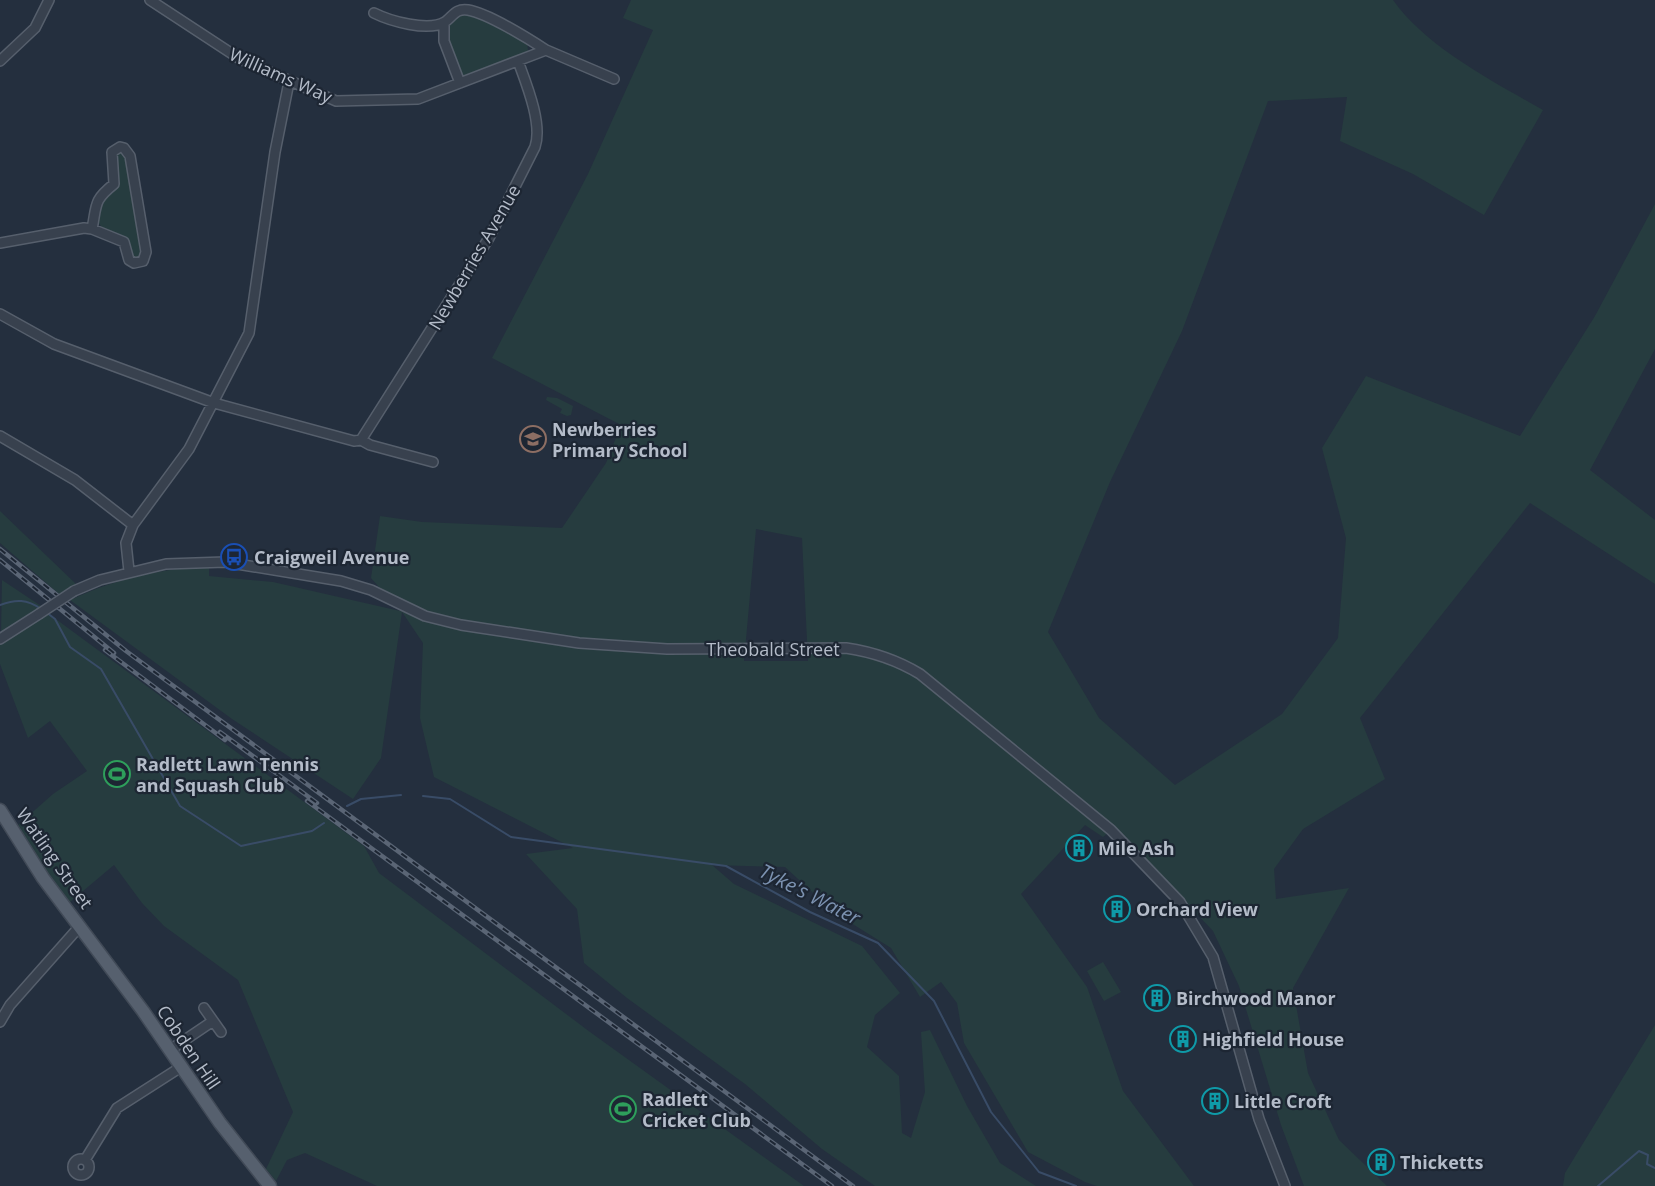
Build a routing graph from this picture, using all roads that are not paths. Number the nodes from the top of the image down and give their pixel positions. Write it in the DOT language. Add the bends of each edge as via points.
graph roads {
  1 [pos="49,0"];
  2 [pos="150,0"];
  3 [pos="374,13"];
  4 [pos="444,22"];
  5 [pos="546,50"];
  6 [pos="0,61"];
  7 [pos="518,61"];
  8 [pos="614,79"];
  9 [pos="289,82"];
  10 [pos="460,83"];
  11 [pos="92,229"];
  12 [pos="0,243"];
  13 [pos="0,314"];
  14 [pos="214,403"];
  15 [pos="0,436"];
  16 [pos="362,440"];
  17 [pos="433,462"];
  18 [pos="133,525"];
  19 [pos="129,571"];
  20 [pos="0,639"];
  21 [pos="0,810"];
  22 [pos="80,926"];
  23 [pos="204,1008"];
  24 [pos="213,1021"];
  25 [pos="0,1022"];
  26 [pos="221,1032"];
  27 [pos="170,1050"];
  28 [pos="181,1067"];
  29 [pos="85,1160"];
  30 [pos="270,1186"];
  31 [pos="1286,1186"];
  1 -- 6 [label="street" via="35,28"];
  2 -- 9 [label="street, Williams Way" via="216,46"];
  3 -- 4 [label="street" via="391,22"];
  4 -- 5 [label="street" via="455,12 468,10"];
  4 -- 10 [label="street" via="444,41"];
  5 -- 7 [label="street, Williams Way"];
  5 -- 8 [label="street"];
  7 -- 10 [label="street, Williams Way"];
  7 -- 16 [label="street, Newberries Avenue" via="530,94 537,136 535,147 489,238"];
  9 -- 10 [label="street, Williams Way" via="336,101 409,101"];
  9 -- 14 [label="street" via="249,333"];
  11 -- 11 [label="street" via="99,194 114,184 112,152 124,148 130,156 146,257 134,263 127,256 124,242"];
  11 -- 12 [label="street"];
  13 -- 14 [label="street" via="54,345"];
  14 -- 16 [label="street"];
  14 -- 18 [label="street" via="184,458"];
  15 -- 18 [label="street" via="75,480"];
  16 -- 17 [label="street"];
  18 -- 19 [label="street" via="126,543"];
  19 -- 20 [label="street, Theobald Street, bridge" via="74,591"];
  19 -- 31 [label="street, Theobald Street" via="166,564 225,562 341,581 425,616 498,632 634,648 846,648 906,666 1111,830 1180,902 1214,957 1259,1119"];
  21 -- 22 [label="main road, Watling Street" via="43,878"];
  22 -- 25 [label="street" via="10,1005"];
  22 -- 27 [label="main road, Cobden Hill"];
  23 -- 24 [label="street"];
  24 -- 26 [label="street"];
  24 -- 27 [label="street"];
  27 -- 28 [label="main road, Cobden Hill"];
  28 -- 29 [label="street" via="117,1108"];
  28 -- 30 [label="main road, Cobden Hill"];
}
